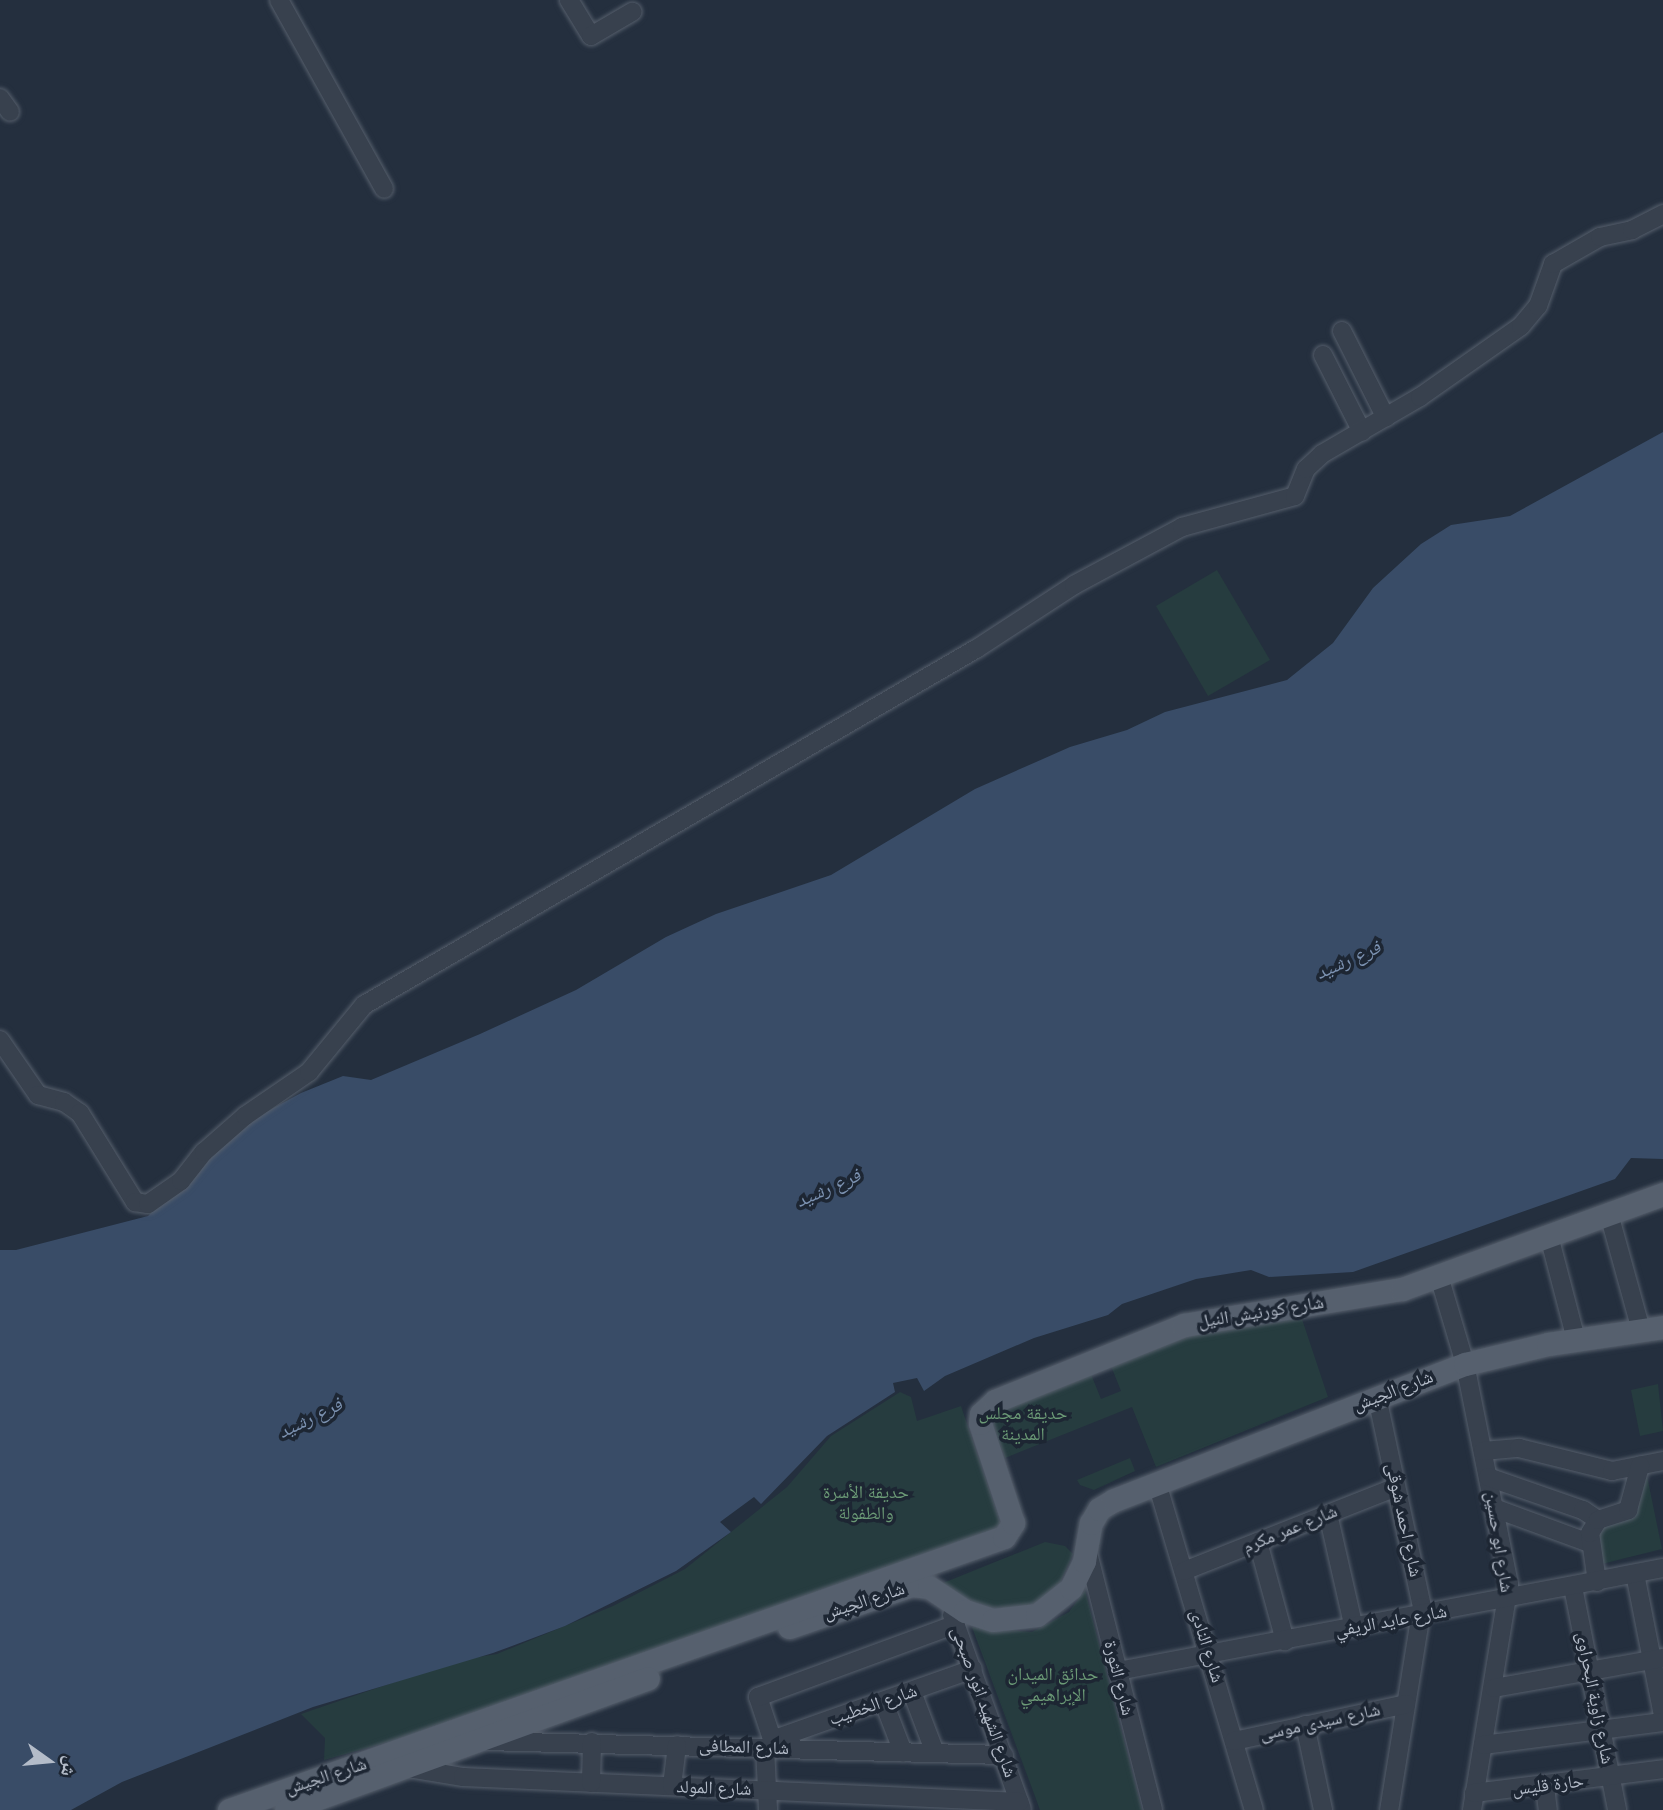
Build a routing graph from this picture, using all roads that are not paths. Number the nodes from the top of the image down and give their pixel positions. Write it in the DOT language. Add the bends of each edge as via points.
graph roads {
  1 [pos="279,0"];
  2 [pos="569,0"];
  3 [pos="632,12"];
  4 [pos="384,189"];
  5 [pos="1663,214"];
  6 [pos="1342,331"];
  7 [pos="1323,355"];
  8 [pos="1386,418"];
  9 [pos="1362,432"];
  10 [pos="0,1040"];
  11 [pos="1663,1194"];
  12 [pos="1609,1214"];
  13 [pos="1549,1236"];
  14 [pos="1439,1276"];
  15 [pos="1652,1329"];
  16 [pos="1576,1340"];
  17 [pos="1465,1364"];
  18 [pos="1377,1397"];
  19 [pos="1483,1451"];
  20 [pos="1663,1461"];
  21 [pos="1640,1466"];
  22 [pos="1488,1477"];
  23 [pos="1157,1483"];
  24 [pos="1396,1487"];
  25 [pos="1494,1508"];
  26 [pos="1328,1514"];
  27 [pos="1598,1520"];
  28 [pos="1014,1527"];
  29 [pos="1258,1542"];
  30 [pos="1589,1543"];
  31 [pos="1086,1547"];
  32 [pos="1663,1568"];
  33 [pos="1184,1572"];
  34 [pos="1635,1574"];
  35 [pos="1597,1582"];
  36 [pos="1573,1587"];
  37 [pos="943,1596"];
  38 [pos="1509,1600"];
  39 [pos="1422,1616"];
  40 [pos="956,1624"];
  41 [pos="1354,1628"];
  42 [pos="1284,1641"];
  43 [pos="1210,1654"];
  44 [pos="1658,1659"];
  45 [pos="973,1669"];
  46 [pos="1118,1671"];
  47 [pos="1591,1672"];
  48 [pos="1493,1688"];
  49 [pos="912,1692"];
  50 [pos="1661,1696"];
  51 [pos="884,1703"];
  52 [pos="1406,1704"];
  53 [pos="1663,1715"];
  54 [pos="1663,1722"];
  55 [pos="1305,1725"];
  56 [pos="1602,1732"];
  57 [pos="484,1741"];
  58 [pos="1234,1741"];
  59 [pos="592,1742"];
  60 [pos="677,1745"];
  61 [pos="771,1745"];
  62 [pos="1483,1745"];
  63 [pos="903,1752"];
  64 [pos="935,1753"];
  65 [pos="1004,1755"];
  66 [pos="409,1768"];
  67 [pos="1663,1769"];
  68 [pos="1611,1777"];
  69 [pos="591,1783"];
  70 [pos="672,1786"];
  71 [pos="1545,1787"];
  72 [pos="767,1790"];
  73 [pos="1473,1801"];
  74 [pos="878,1803"];
  75 [pos="1021,1806"];
  76 [pos="229,1810"];
  77 [pos="286,1810"];
  78 [pos="768,1810"];
  79 [pos="1153,1810"];
  80 [pos="1254,1810"];
  81 [pos="1323,1810"];
  82 [pos="1389,1810"];
  83 [pos="1548,1810"];
  84 [pos="1617,1810"];
  1 -- 4 [label="street"];
  2 -- 3 [label="street" via="591,36"];
  5 -- 8 [label="street" via="1632,230 1600,237 1553,264 1538,306 1521,326"];
  6 -- 8 [label="street"];
  7 -- 9 [label="street"];
  8 -- 9 [label="street"];
  9 -- 10 [label="street" via="1311,464 1295,496 1182,527 1074,585 976,649 364,1005 309,1072 224,1134 181,1181 148,1204 135,1202 77,1109 38,1095"];
  11 -- 12 [label="main road, شارع كورنيش النيل"];
  12 -- 13 [label="main road, شارع كورنيش النيل"];
  12 -- 15 [label="street"];
  13 -- 14 [label="main road, شارع كورنيش النيل"];
  13 -- 16 [label="street"];
  14 -- 17 [label="street, شارع ابو حسين"];
  14 -- 28 [label="main road, شارع كورنيش النيل" via="1382,1293 1184,1325 995,1401 981,1414 980,1423"];
  15 -- 16 [label="main road, شارع الجيش"];
  16 -- 17 [label="main road, شارع الجيش"];
  17 -- 18 [label="main road, شارع الجيش"];
  17 -- 19 [label="street, شارع ابو حسين"];
  18 -- 23 [label="main road, شارع الجيش"];
  18 -- 24 [label="street, شارع احمد شوقى"];
  19 -- 21 [label="street" via="1520,1448 1602,1470"];
  19 -- 22 [label="street, شارع ابو حسين"];
  20 -- 21 [label="street"];
  21 -- 27 [label="street" via="1628,1510"];
  22 -- 25 [label="street, شارع ابو حسين"];
  22 -- 27 [label="street" via="1583,1510"];
  23 -- 31 [label="main road, شارع الجيش" via="1099,1509"];
  23 -- 33 [label="street, شارع النادى"];
  24 -- 26 [label="street, شارع عمر مكرم"];
  24 -- 39 [label="street, شارع احمد شوقى"];
  25 -- 30 [label="street"];
  25 -- 38 [label="street, شارع ابو حسين"];
  26 -- 29 [label="street, شارع عمر مكرم"];
  26 -- 41 [label="street"];
  27 -- 30 [label="street"];
  28 -- 76 [label="main road, شارع الجيش" via="1004,1537"];
  29 -- 33 [label="street, شارع عمر مكرم"];
  29 -- 42 [label="street"];
  30 -- 35 [label="street"];
  31 -- 37 [label="main road, شارع الجيش" via="1071,1588 1037,1615 993,1620 965,1611"];
  31 -- 46 [label="street, شارع الثورة"];
  32 -- 34 [label="street, شارع عايد الريفي"];
  33 -- 43 [label="street, شارع النادى"];
  34 -- 35 [label="street, شارع عايد الريفي"];
  34 -- 44 [label="street"];
  35 -- 36 [label="street, شارع عايد الريفي"];
  36 -- 38 [label="street, شارع عايد الريفي"];
  36 -- 47 [label="street, شارع زاوية البحراوى"];
  37 -- 40 [label="street, شارع الشهيد انور صبحى"];
  37 -- 57 [label="main road, شارع الجيش" via="920,1585 903,1586"];
  38 -- 39 [label="street, شارع عايد الريفي"];
  38 -- 48 [label="street, شارع ابو حسين"];
  39 -- 41 [label="street, شارع عايد الريفي"];
  39 -- 52 [label="street, شارع احمد شوقى"];
  40 -- 45 [label="street, شارع الشهيد انور صبحى"];
  40 -- 61 [label="street" via="758,1697"];
  41 -- 42 [label="street, شارع عايد الريفي"];
  42 -- 43 [label="street, شارع عايد الريفي"];
  43 -- 46 [label="street, شارع عايد الريفي"];
  43 -- 58 [label="street, شارع النادى"];
  44 -- 47 [label="street"];
  44 -- 50 [label="street"];
  45 -- 49 [label="street, شارع الخطيب"];
  45 -- 65 [label="street, شارع الشهيد انور صبحى"];
  46 -- 79 [label="street, شارع الثورة"];
  47 -- 48 [label="street"];
  47 -- 56 [label="street, شارع زاوية البحراوى"];
  48 -- 62 [label="street, شارع ابو حسين"];
  49 -- 51 [label="street, شارع الخطيب"];
  49 -- 64 [label="street"];
  50 -- 53 [label="street"];
  51 -- 61 [label="street, شارع الخطيب"];
  51 -- 63 [label="street"];
  52 -- 55 [label="street, شارع سيدى موسى"];
  52 -- 82 [label="street, شارع احمد شوقى"];
  54 -- 56 [label="street"];
  55 -- 58 [label="street, شارع سيدى موسى"];
  55 -- 81 [label="street"];
  56 -- 62 [label="street"];
  56 -- 68 [label="street, شارع زاوية البحراوى"];
  57 -- 59 [label="street, شارع المطافى"];
  57 -- 66 [label="main road, شارع الجيش"];
  58 -- 80 [label="street, شارع النادى"];
  59 -- 60 [label="street, شارع المطافى"];
  59 -- 69 [label="street"];
  60 -- 61 [label="street, شارع المطافى"];
  60 -- 70 [label="street"];
  61 -- 63 [label="street, شارع المطافى"];
  61 -- 72 [label="street"];
  62 -- 73 [label="street, شارع ابو حسين"];
  63 -- 64 [label="street, شارع المطافى"];
  64 -- 65 [label="street, شارع المطافى"];
  65 -- 75 [label="street, شارع الشهيد انور صبحى"];
  66 -- 69 [label="street, شارع المولد" via="463,1777"];
  66 -- 77 [label="main road, شارع الجيش"];
  67 -- 68 [label="street, حارة قليس"];
  68 -- 71 [label="street, حارة قليس"];
  68 -- 84 [label="street, شارع زاوية البحراوى"];
  69 -- 70 [label="street, شارع المولد"];
  70 -- 72 [label="street, شارع المولد"];
  71 -- 73 [label="street, حارة قليس"];
  71 -- 83 [label="street"];
  72 -- 74 [label="street, شارع المولد"];
  72 -- 78 [label="street"];
  74 -- 75 [label="street, شارع المولد"];
}
